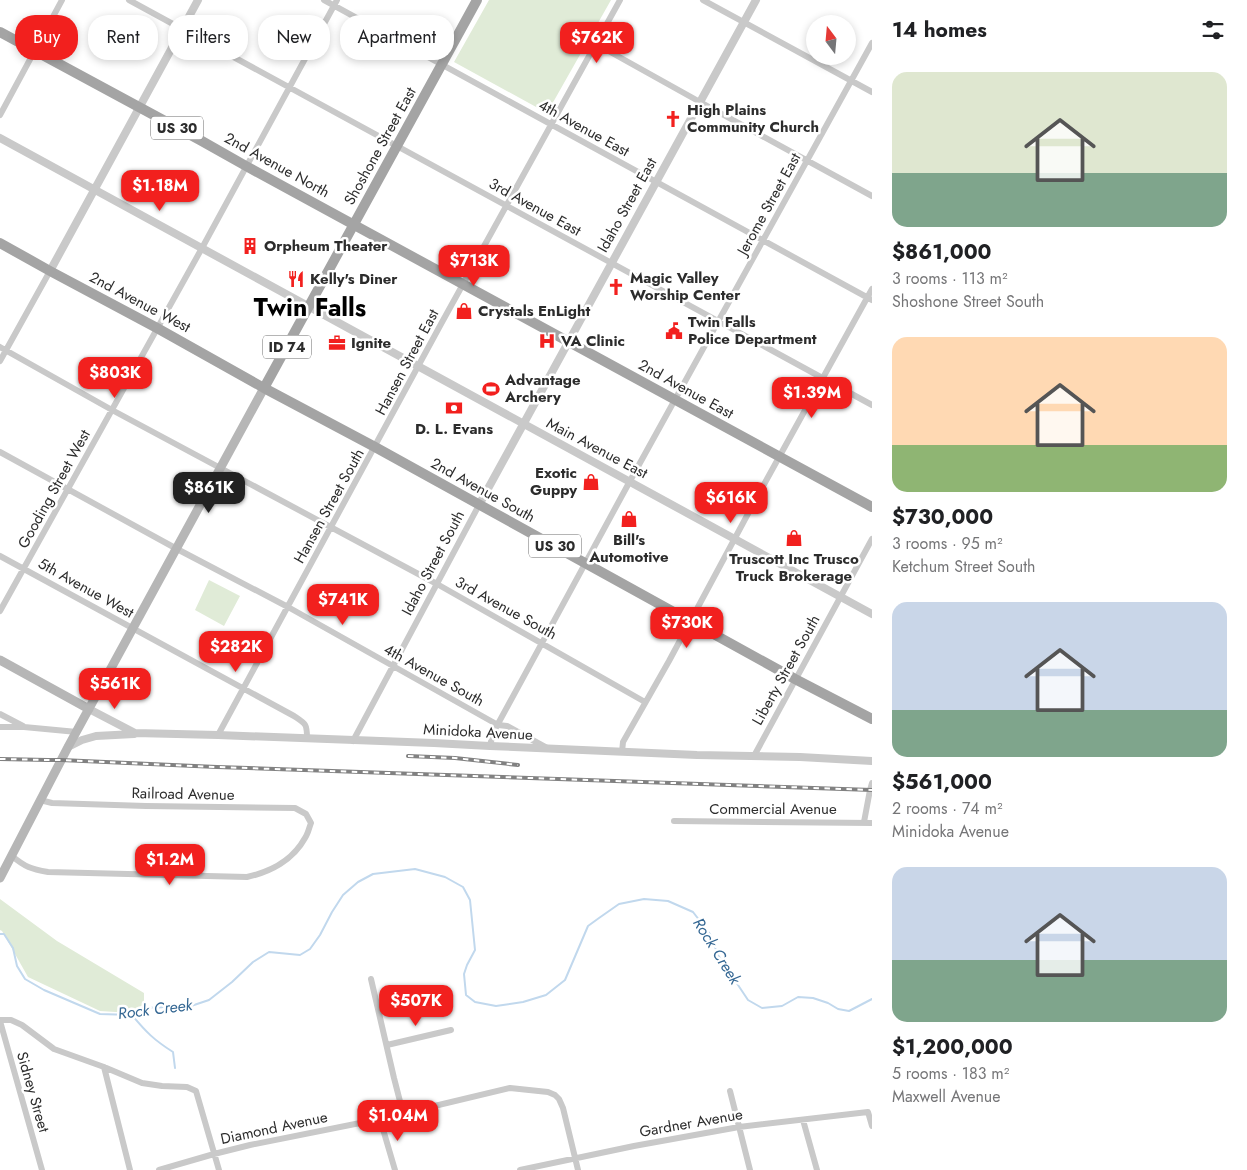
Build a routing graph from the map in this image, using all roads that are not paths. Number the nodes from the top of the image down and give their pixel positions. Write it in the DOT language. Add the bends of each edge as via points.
graph roads {
  1 [pos="62,0"];
  2 [pos="130,0"];
  3 [pos="198,0"];
  4 [pos="324,0"];
  5 [pos="477,0"];
  6 [pos="620,0"];
  7 [pos="703,0"];
  8 [pos="756,0"];
  9 [pos="335,3"];
  10 [pos="54,15"];
  11 [pos="190,15"];
  12 [pos="168,21"];
  13 [pos="743,22"];
  14 [pos="0,32"];
  15 [pos="15,40"];
  16 [pos="872,43"];
  17 [pos="596,44"];
  18 [pos="168,55"];
  19 [pos="30,60"];
  20 [pos="51,60"];
  21 [pos="239,60"];
  22 [pos="442,64"];
  23 [pos="851,81"];
  24 [pos="289,87"];
  25 [pos="872,92"];
  26 [pos="700,102"];
  27 [pos="139,108"];
  28 [pos="0,115"];
  29 [pos="551,124"];
  30 [pos="0,138"];
  31 [pos="397,146"];
  32 [pos="807,160"];
  33 [pos="246,166"];
  34 [pos="656,182"];
  35 [pos="95,189"];
  36 [pos="872,196"];
  37 [pos="506,206"];
  38 [pos="354,225"];
  39 [pos="763,240"];
  40 [pos="0,243"];
  41 [pos="202,248"];
  42 [pos="611,263"];
  43 [pos="50,271"];
  44 [pos="463,284"];
  45 [pos="872,289"];
  46 [pos="870,299"];
  47 [pos="309,306"];
  48 [pos="718,321"];
  49 [pos="157,328"];
  50 [pos="568,342"];
  51 [pos="3,348"];
  52 [pos="0,361"];
  53 [pos="419,366"];
  54 [pos="823,378"];
  55 [pos="264,388"];
  56 [pos="676,400"];
  57 [pos="872,405"];
  58 [pos="112,410"];
  59 [pos="523,424"];
  60 [pos="375,447"];
  61 [pos="0,452"];
  62 [pos="779,457"];
  63 [pos="220,468"];
  64 [pos="630,481"];
  65 [pos="68,489"];
  66 [pos="479,505"];
  67 [pos="872,507"];
  68 [pos="331,528"];
  69 [pos="734,539"];
  70 [pos="872,539"];
  71 [pos="177,549"];
  72 [pos="0,556"];
  73 [pos="586,564"];
  74 [pos="24,568"];
  75 [pos="437,584"];
  76 [pos="841,596"];
  77 [pos="288,607"];
  78 [pos="0,611"];
  79 [pos="872,614"];
  80 [pos="690,620"];
  81 [pos="133,629"];
  82 [pos="542,643"];
  83 [pos="0,660"];
  84 [pos="392,667"];
  85 [pos="795,679"];
  86 [pos="243,688"];
  87 [pos="645,702"];
  88 [pos="89,709"];
  89 [pos="0,714"];
  90 [pos="872,719"];
  91 [pos="498,725"];
  92 [pos="0,727"];
  93 [pos="24,727"];
  94 [pos="77,732"];
  95 [pos="135,734"];
  96 [pos="218,735"];
  97 [pos="307,738"];
  98 [pos="353,741"];
  99 [pos="68,746"];
  100 [pos="490,746"];
  101 [pos="548,748"];
  102 [pos="622,752"];
  103 [pos="754,756"];
  104 [pos="868,761"];
  105 [pos="872,768"];
  106 [pos="872,783"];
  107 [pos="40,800"];
  108 [pos="674,821"];
  109 [pos="864,822"];
  110 [pos="872,823"];
  111 [pos="10,858"];
  112 [pos="0,878"];
  113 [pos="371,979"];
  114 [pos="0,1021"];
  115 [pos="451,1030"];
  116 [pos="387,1045"];
  117 [pos="104,1066"];
  118 [pos="730,1091"];
  119 [pos="404,1113"];
  120 [pos="380,1119"];
  121 [pos="803,1120"];
  122 [pos="872,1126"];
  123 [pos="739,1127"];
  124 [pos="214,1154"];
  125 [pos="574,1159"];
  126 [pos="546,1167"];
  127 [pos="42,1170"];
  128 [pos="130,1170"];
  129 [pos="159,1170"];
  130 [pos="219,1170"];
  131 [pos="395,1170"];
  132 [pos="520,1170"];
  133 [pos="578,1170"];
  134 [pos="750,1170"];
  135 [pos="817,1170"];
  1 -- 10 [label="street"];
  2 -- 12 [label="street, 3rd Avenue East"];
  3 -- 11 [label="street"];
  4 -- 9 [label="street, 4th Avenue East"];
  5 -- 22 [label="main road, Shoshone Street East"];
  6 -- 17 [label="street, Hansen Street East"];
  7 -- 13 [label="street"];
  8 -- 13 [label="street, Idaho Street East"];
  9 -- 22 [label="street, 4th Avenue East"];
  9 -- 24 [label="street, Gooding Street West"];
  13 -- 23 [label="street"];
  13 -- 26 [label="street, Idaho Street East"];
  14 -- 15 [label="main road, 2nd Avenue North / US 30"];
  16 -- 23 [label="street, Jerome Street East"];
  17 -- 26 [label="street"];
  17 -- 29 [label="street, Hansen Street East"];
  18 -- 27 [label="street"];
  19 -- 28 [label="street"];
  20 -- 27 [label="main road, 2nd Avenue North / US 30"];
  21 -- 24 [label="street, 3rd Avenue East"];
  22 -- 29 [label="street, 4th Avenue East"];
  22 -- 31 [label="main road, Shoshone Street East"];
  23 -- 25 [label="street"];
  23 -- 32 [label="street, Jerome Street East"];
  24 -- 31 [label="street, 3rd Avenue East"];
  24 -- 33 [label="street, Gooding Street West"];
  26 -- 32 [label="street"];
  26 -- 34 [label="street, Idaho Street East"];
  27 -- 33 [label="main road, 2nd Avenue North / US 30"];
  27 -- 35 [label="street"];
  29 -- 34 [label="street, 4th Avenue East"];
  29 -- 37 [label="street, Hansen Street East"];
  30 -- 35 [label="street, Main Avenue East"];
  31 -- 37 [label="street, 3rd Avenue East"];
  31 -- 38 [label="main road, Shoshone Street East"];
  32 -- 36 [label="street"];
  32 -- 39 [label="street, Jerome Street East"];
  33 -- 38 [label="main road, 2nd Avenue North / US 30"];
  33 -- 41 [label="street, Gooding Street West"];
  34 -- 39 [label="street, 4th Avenue East"];
  34 -- 42 [label="street, Idaho Street East"];
  35 -- 41 [label="street, Main Avenue East"];
  35 -- 43 [label="street"];
  37 -- 42 [label="street, 3rd Avenue East"];
  37 -- 44 [label="street, Hansen Street East"];
  38 -- 44 [label="main road, 2nd Avenue East / US 30"];
  38 -- 47 [label="main road, Shoshone Street East / ID 74"];
  39 -- 46 [label="street, 4th Avenue East"];
  39 -- 48 [label="street, Jerome Street East"];
  40 -- 43 [label="main road, 2nd Avenue West / US 30"];
  41 -- 47 [label="street, Main Avenue East"];
  41 -- 49 [label="street, Gooding Street West"];
  42 -- 48 [label="street, 3rd Avenue East"];
  42 -- 50 [label="street, Idaho Street East"];
  43 -- 49 [label="main road, 2nd Avenue West / US 30"];
  43 -- 51 [label="street"];
  44 -- 50 [label="main road, 2nd Avenue East / US 30"];
  44 -- 53 [label="street, Hansen Street East"];
  45 -- 46 [label="street"];
  46 -- 54 [label="street"];
  47 -- 53 [label="street, Main Avenue East"];
  47 -- 55 [label="main road, ID 74"];
  48 -- 54 [label="street, 3rd Avenue East"];
  48 -- 56 [label="street, Jerome Street East"];
  49 -- 55 [label="main road, 2nd Avenue West / US 30"];
  49 -- 58 [label="street, Gooding Street West"];
  50 -- 56 [label="main road, 2nd Avenue East / US 30"];
  50 -- 59 [label="street, Idaho Street East"];
  51 -- 52 [label="street"];
  51 -- 58 [label="street, 3rd Avenue South"];
  53 -- 59 [label="street, Main Avenue East"];
  53 -- 60 [label="street, Hansen Street East"];
  54 -- 57 [label="street, 3rd Avenue East"];
  54 -- 62 [label="street"];
  55 -- 60 [label="main road, 2nd Avenue South / US 30"];
  55 -- 63 [label="main road, ID 74"];
  56 -- 62 [label="main road, 2nd Avenue East / US 30"];
  56 -- 64 [label="street, Jerome Street East"];
  58 -- 63 [label="street, 3rd Avenue South"];
  58 -- 65 [label="street, Gooding Street West"];
  59 -- 64 [label="street, Main Avenue East"];
  59 -- 66 [label="street, Idaho Street South"];
  60 -- 66 [label="main road, 2nd Avenue South / US 30"];
  60 -- 68 [label="street, Hansen Street South"];
  61 -- 65 [label="street, 4th Avenue South"];
  62 -- 67 [label="main road, 2nd Avenue East / US 30"];
  62 -- 69 [label="street"];
  63 -- 68 [label="street, 3rd Avenue South"];
  63 -- 71 [label="main road, ID 74"];
  64 -- 69 [label="street, Main Avenue East"];
  64 -- 73 [label="street, Jerome Street East"];
  65 -- 71 [label="street, 4th Avenue South"];
  65 -- 74 [label="street, Gooding Street West"];
  66 -- 73 [label="main road, 2nd Avenue South / US 30"];
  66 -- 75 [label="street, Idaho Street South"];
  68 -- 75 [label="street, 3rd Avenue South"];
  68 -- 77 [label="street, Hansen Street South"];
  69 -- 76 [label="street, Main Avenue East"];
  69 -- 80 [label="street"];
  70 -- 76 [label="street, Liberty Street South"];
  71 -- 77 [label="street, 4th Avenue South"];
  71 -- 81 [label="main road, ID 74"];
  72 -- 74 [label="street, 5th Avenue West"];
  73 -- 80 [label="main road, 2nd Avenue South / US 30"];
  73 -- 82 [label="street, Jerome Street East"];
  74 -- 78 [label="street, Gooding Street West"];
  74 -- 81 [label="street, 5th Avenue West"];
  75 -- 82 [label="street, 3rd Avenue South"];
  75 -- 84 [label="street, Idaho Street South"];
  76 -- 79 [label="street, Main Avenue East"];
  76 -- 85 [label="street, Liberty Street South"];
  77 -- 84 [label="street, 4th Avenue South"];
  77 -- 86 [label="street, Hansen Street South"];
  80 -- 85 [label="main road, 2nd Avenue South / US 30"];
  80 -- 87 [label="street"];
  81 -- 86 [label="street, 5th Avenue West"];
  81 -- 88 [label="main road, ID 74"];
  82 -- 87 [label="street, 3rd Avenue South"];
  82 -- 91 [label="street, Jerome Street East"];
  83 -- 88 [label="main road"];
  84 -- 91 [label="street, 4th Avenue South"];
  84 -- 98 [label="street, Idaho Street South"];
  85 -- 90 [label="main road, 2nd Avenue South / US 30"];
  85 -- 103 [label="street, Liberty Street South"];
  86 -- 96 [label="street, Hansen Street South"];
  86 -- 97 [label="street, 5th Avenue West" via="305,723"];
  87 -- 102 [label="street" via="623,742"];
  88 -- 94 [label="main road, ID 74"];
  88 -- 95 [label="street, Minidoka Avenue"];
  89 -- 93 [label="street"];
  91 -- 100 [label="street, Jerome Street East"];
  91 -- 101 [label="street, 4th Avenue South"];
  92 -- 93 [label="street"];
  93 -- 94 [label="street"];
  94 -- 99 [label="main road, ID 74"];
  95 -- 96 [label="street, Minidoka Avenue"];
  95 -- 99 [label="street" via="96,736"];
  96 -- 97 [label="street, Minidoka Avenue"];
  97 -- 98 [label="street, Minidoka Avenue"];
  98 -- 100 [label="street, Minidoka Avenue"];
  99 -- 107 [label="main road, ID 74"];
  100 -- 101 [label="street, Minidoka Avenue"];
  101 -- 102 [label="street, Minidoka Avenue"];
  102 -- 103 [label="street, Minidoka Avenue"];
  103 -- 104 [label="street, Minidoka Avenue"];
  104 -- 105 [label="street"];
  106 -- 109 [label="street"];
  107 -- 111 [label="main road, ID 74"];
  107 -- 111 [label="street, Railroad Avenue" via="62,804 296,808 306,814 310,823 306,838 296,852 276,868 247,877 48,872 31,869"];
  108 -- 109 [label="street, Commercial Avenue"];
  109 -- 110 [label="street, Commercial Avenue"];
  111 -- 112 [label="main road, ID 74"];
  113 -- 116 [label="street"];
  114 -- 117 [label="street" via="11,1020 54,1049"];
  114 -- 127 [label="street, Sidney Street"];
  115 -- 116 [label="street"];
  116 -- 119 [label="street"];
  117 -- 124 [label="street" via="142,1082 187,1086 196,1091"];
  117 -- 128 [label="street"];
  118 -- 123 [label="street"];
  119 -- 120 [label="street, Diamond Avenue"];
  119 -- 125 [label="street, Diamond Avenue" via="510,1088 548,1092 559,1099 563,1108"];
  120 -- 124 [label="street, Diamond Avenue"];
  120 -- 131 [label="street"];
  121 -- 122 [label="street, Gardner Avenue" via="868,1112"];
  121 -- 123 [label="street, Gardner Avenue"];
  121 -- 135 [label="street"];
  123 -- 125 [label="street, Gardner Avenue"];
  123 -- 134 [label="street"];
  124 -- 129 [label="street, Diamond Avenue"];
  124 -- 130 [label="street"];
  125 -- 126 [label="street, Gardner Avenue"];
  125 -- 133 [label="street"];
  126 -- 132 [label="street, Gardner Avenue"];
}
